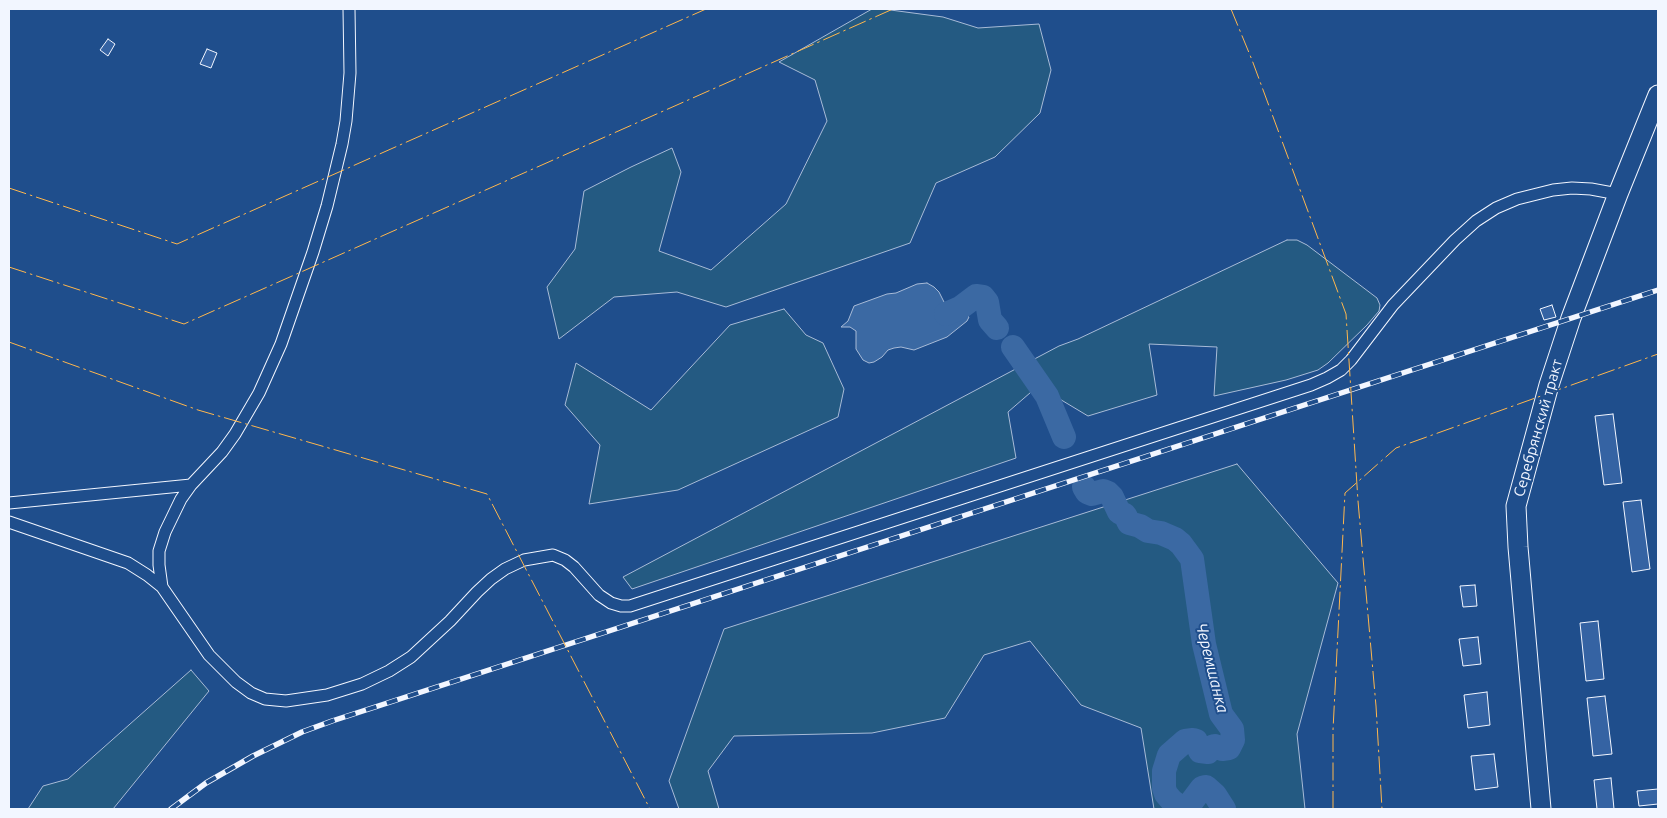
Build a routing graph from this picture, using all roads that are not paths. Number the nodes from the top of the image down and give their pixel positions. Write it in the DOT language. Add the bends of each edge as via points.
graph roads {
  1 [pos="349,9"];
  2 [pos="1658,95"];
  3 [pos="1618,194"];
  4 [pos="191,485"];
  5 [pos="9,503"];
  6 [pos="9,522"];
  7 [pos="162,587"];
  8 [pos="1541,809"];
  1 -- 4 [label="street" via="350,73 345,129 327,206 307,269 281,344 259,393 231,440"];
  2 -- 3 [label="main road, Серебрянский тракт"];
  3 -- 7 [label="street" via="1591,189 1553,190 1496,208 1476,221 1393,305 1341,370 1311,385 630,606 611,603 599,595 565,560 553,555 524,560 491,579 411,657 362,684 327,695 286,701 265,699 251,693 210,655"];
  3 -- 8 [label="main road, Серебрянский тракт" via="1559,354 1516,506"];
  4 -- 5 [label="street"];
  4 -- 7 [label="street" via="168,524 159,551"];
  6 -- 7 [label="street" via="128,563"];
}
